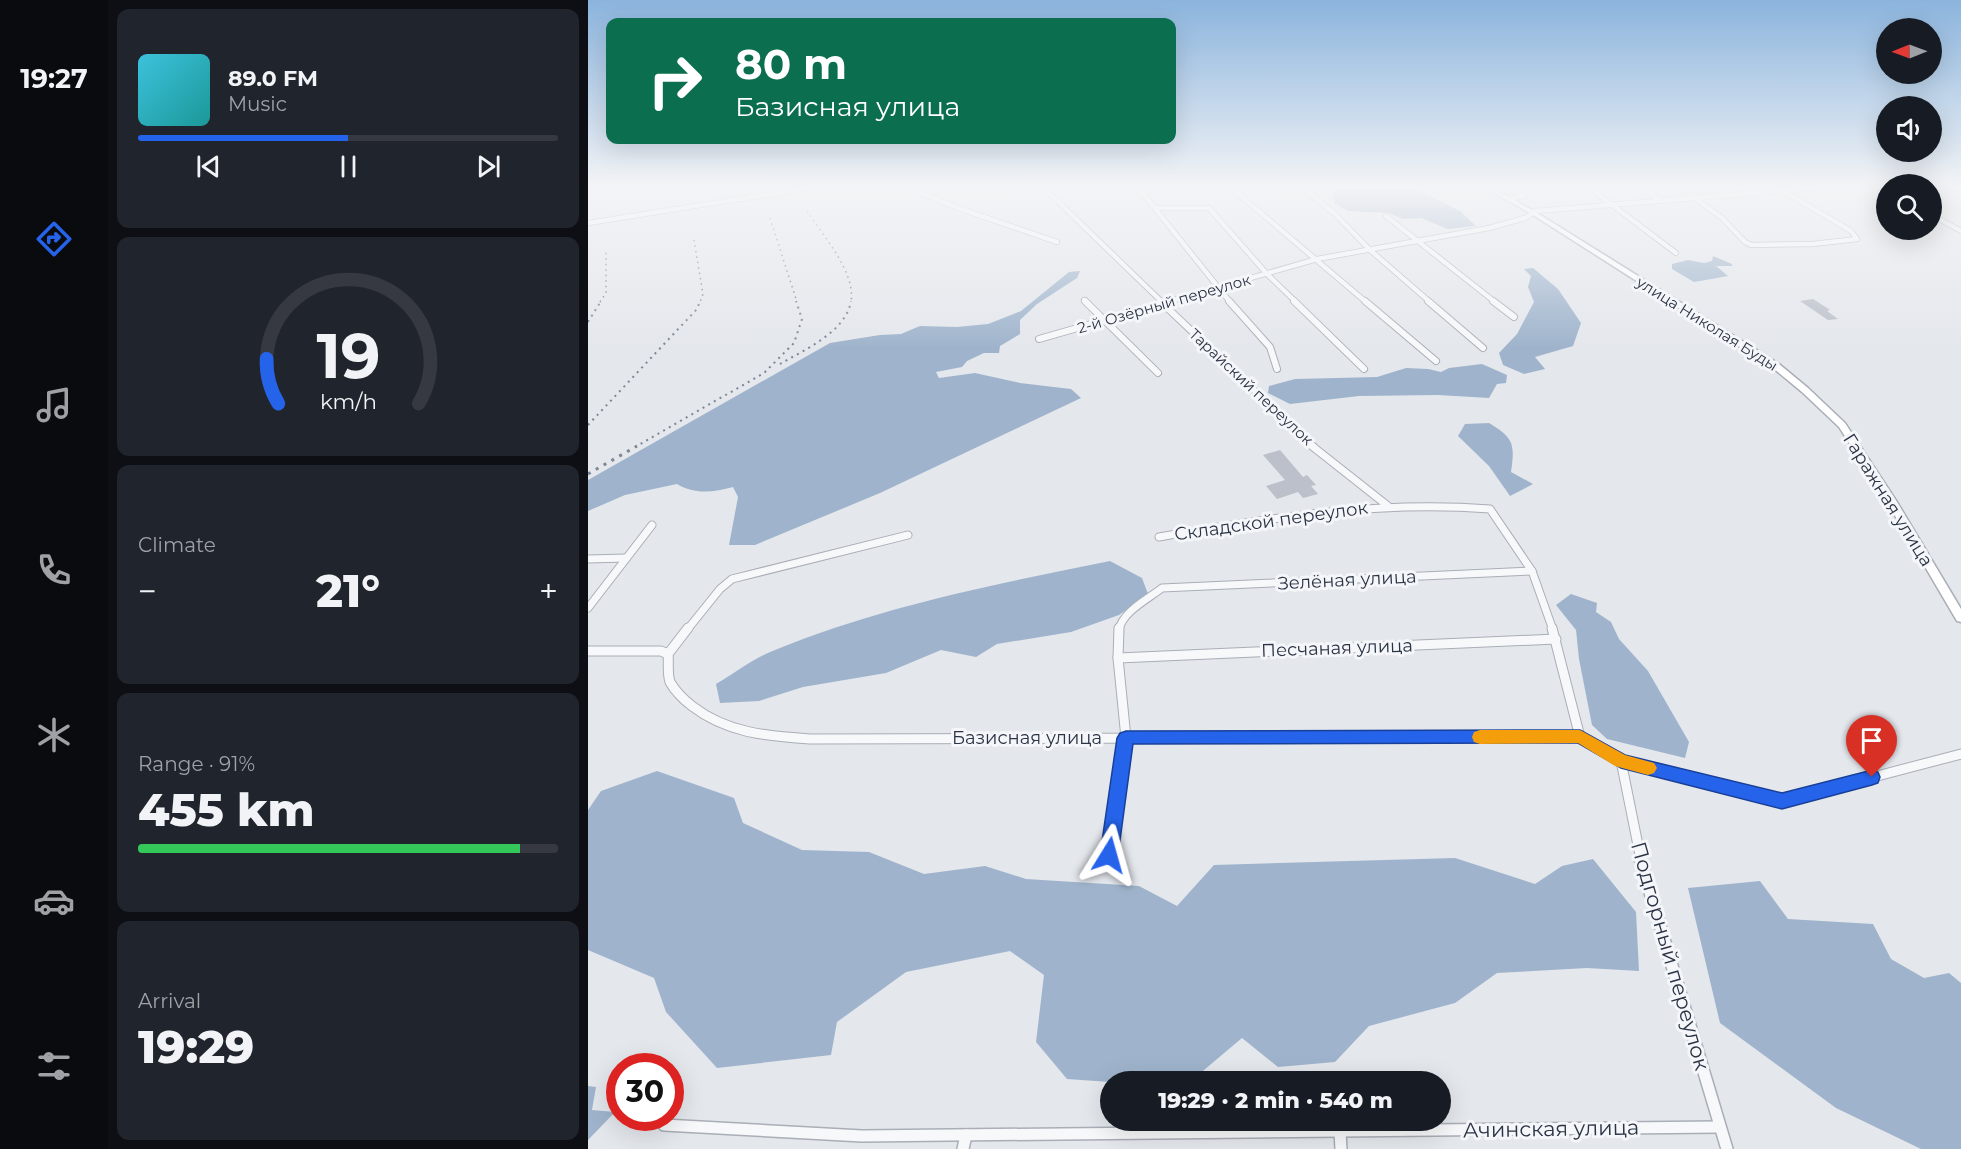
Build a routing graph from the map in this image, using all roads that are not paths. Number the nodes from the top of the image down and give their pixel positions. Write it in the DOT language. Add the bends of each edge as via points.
graph roads {
  1 [pos="1050,240"];
  2 [pos="1097,240"];
  3 [pos="1180,240"];
  4 [pos="1237,240"];
  5 [pos="1294,240"];
  6 [pos="1360,240"];
  7 [pos="1415,240"];
  8 [pos="1430,240"];
  9 [pos="1576,240"];
  10 [pos="1658,240"];
  11 [pos="1743,240"];
  12 [pos="1855,240"];
  13 [pos="1057,242"];
  14 [pos="1418,242"];
  15 [pos="1370,250"];
  16 [pos="1676,253"];
  17 [pos="1317,259"];
  18 [pos="1267,274"];
  19 [pos="1218,288"];
  20 [pos="1084,300"];
  21 [pos="1163,303"];
  22 [pos="1514,317"];
  23 [pos="1106,320"];
  24 [pos="1039,339"];
  25 [pos="1483,348"];
  26 [pos="1436,361"];
  27 [pos="1277,369"];
  28 [pos="1364,369"];
  29 [pos="1158,374"];
  30 [pos="1805,390"];
  31 [pos="1388,506"];
  32 [pos="651,525"];
  33 [pos="908,535"];
  34 [pos="1160,537"];
  35 [pos="626,558"];
  36 [pos="588,559"];
  37 [pos="1532,571"];
  38 [pos="588,608"];
  39 [pos="1961,618"];
  40 [pos="1556,639"];
  41 [pos="588,651"];
  42 [pos="668,654"];
  43 [pos="1118,657"];
  44 [pos="1580,737"];
  45 [pos="1126,738"];
  46 [pos="1961,754"];
  47 [pos="1621,761"];
  48 [pos="1109,855"];
  49 [pos="684,1126"];
  50 [pos="1719,1127"];
  51 [pos="1451,1130"];
  52 [pos="1340,1131"];
  53 [pos="966,1135"];
  54 [pos="963,1149"];
  55 [pos="1341,1149"];
  56 [pos="1726,1149"];
  1 -- 13 [label="street"];
  2 -- 21 [label="street, Тарайский переулок"];
  3 -- 19 [label="street"];
  4 -- 18 [label="street"];
  5 -- 17 [label="street"];
  6 -- 15 [label="street"];
  7 -- 14 [label="street"];
  8 -- 14 [label="street, 2-й Озёрный переулок"];
  9 -- 30 [label="street, улица Николая Буды" via="1776,366"];
  10 -- 16 [label="street"];
  11 -- 12 [label="street" via="1759,246"];
  14 -- 15 [label="street, 2-й Озёрный переулок"];
  14 -- 22 [label="street"];
  15 -- 17 [label="street, 2-й Озёрный переулок"];
  15 -- 25 [label="street"];
  17 -- 18 [label="street, 2-й Озёрный переулок"];
  17 -- 26 [label="street"];
  18 -- 19 [label="street, 2-й Озёрный переулок"];
  18 -- 28 [label="street"];
  19 -- 21 [label="street, 2-й Озёрный переулок"];
  19 -- 27 [label="street" via="1270,347"];
  20 -- 23 [label="street"];
  21 -- 23 [label="street, 2-й Озёрный переулок"];
  21 -- 31 [label="street, Тарайский переулок" via="1300,436"];
  23 -- 24 [label="street, 2-й Озёрный переулок"];
  23 -- 29 [label="street"];
  30 -- 39 [label="street, Гаражная улица" via="1842,425"];
  31 -- 34 [label="street, Складской переулок" via="1336,508"];
  31 -- 37 [label="street, Складской переулок" via="1490,509"];
  32 -- 35 [label="street"];
  33 -- 42 [label="street" via="732,579"];
  35 -- 36 [label="street"];
  35 -- 38 [label="street"];
  37 -- 40 [label="street"];
  37 -- 43 [label="street, Зелёная улица" via="1162,588 1122,620"];
  40 -- 43 [label="street, Песчаная улица"];
  40 -- 44 [label="street"];
  41 -- 42 [label="street" via="646,650"];
  42 -- 45 [label="street, Базисная улица" via="669,677 684,700 717,725 736,731 810,739"];
  43 -- 45 [label="street"];
  44 -- 45 [label="street, Базисная улица"];
  44 -- 47 [label="street"];
  45 -- 48 [label="street"];
  46 -- 47 [label="street" via="1782,801"];
  47 -- 50 [label="street, Подгорный переулок" via="1644,878"];
  49 -- 53 [label="street, Ачинская улица" via="862,1136"];
  50 -- 51 [label="street, Ачинская улица"];
  50 -- 56 [label="street, Подгорный переулок"];
  52 -- 53 [label="street, Ачинская улица"];
  52 -- 55 [label="street"];
  53 -- 54 [label="street"];
}
